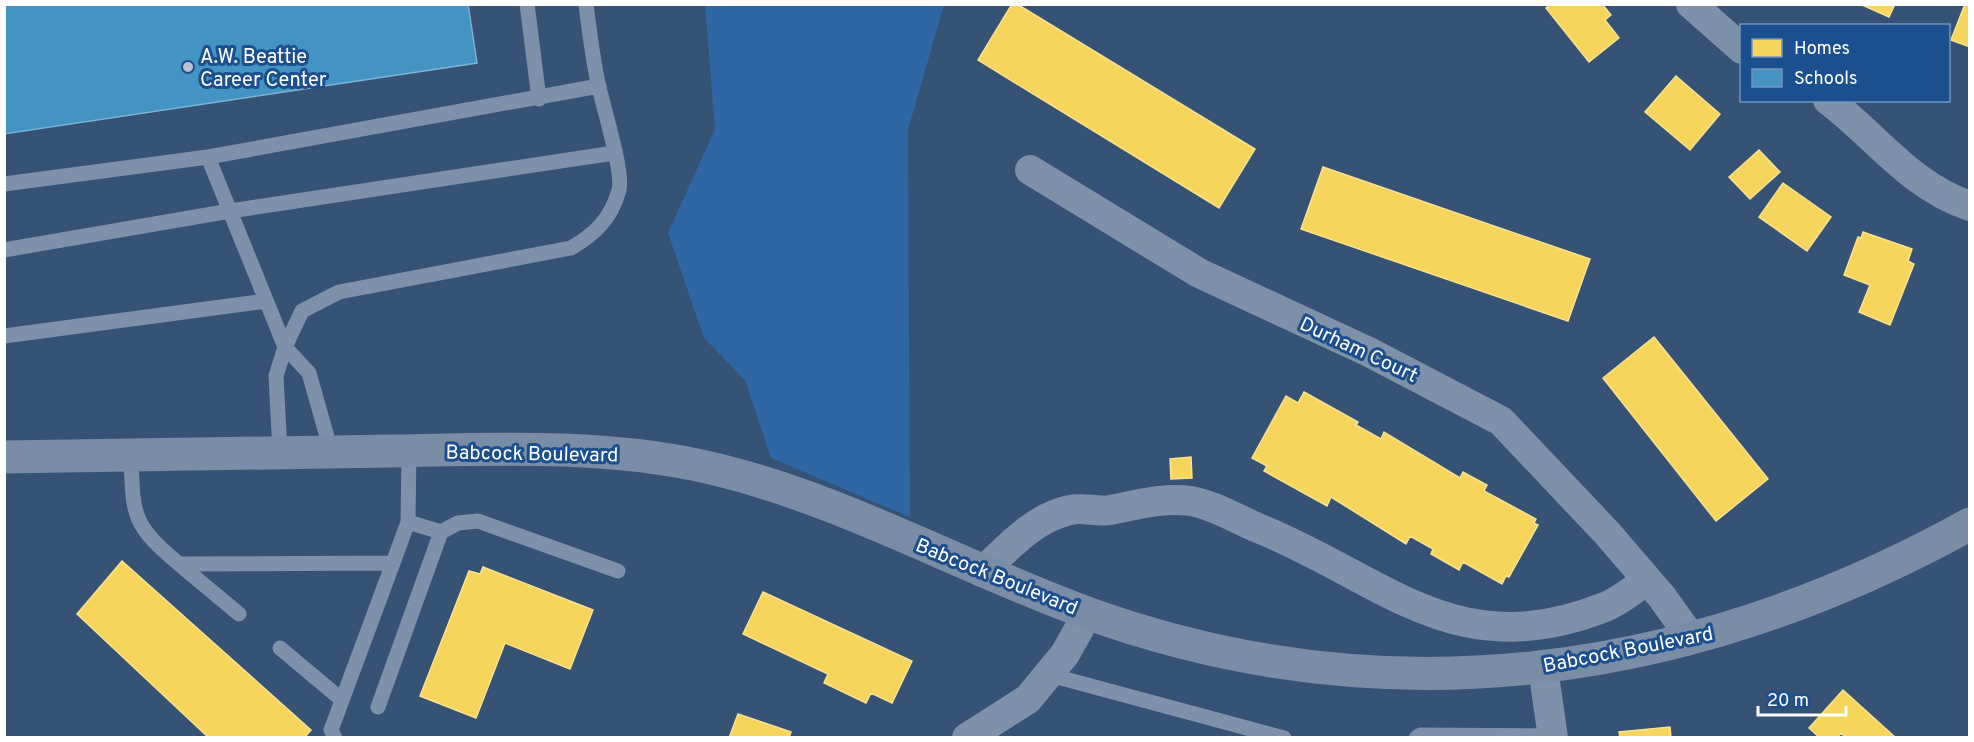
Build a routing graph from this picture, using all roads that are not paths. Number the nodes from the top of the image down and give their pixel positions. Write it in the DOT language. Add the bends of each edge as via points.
graph roads {
  1 [pos="527,4"];
  2 [pos="586,4"];
  3 [pos="1691,4"];
  4 [pos="1740,47"];
  5 [pos="599,86"];
  6 [pos="539,99"];
  7 [pos="1830,102"];
  8 [pos="614,153"];
  9 [pos="208,157"];
  10 [pos="1030,170"];
  11 [pos="4,184"];
  12 [pos="1970,206"];
  13 [pos="230,211"];
  14 [pos="4,250"];
  15 [pos="266,301"];
  16 [pos="4,336"];
  17 [pos="285,347"];
  18 [pos="331,451"];
  19 [pos="409,451"];
  20 [pos="280,452"];
  21 [pos="131,455"];
  22 [pos="4,458"];
  23 [pos="408,522"];
  24 [pos="1970,524"];
  25 [pos="441,532"];
  26 [pos="179,564"];
  27 [pos="393,564"];
  28 [pos="618,571"];
  29 [pos="982,572"];
  30 [pos="1647,580"];
  31 [pos="1089,613"];
  32 [pos="239,615"];
  33 [pos="1692,639"];
  34 [pos="280,648"];
  35 [pos="1543,668"];
  36 [pos="1050,675"];
  37 [pos="342,700"];
  38 [pos="378,707"];
  39 [pos="1553,737"];
  40 [pos="335,738"];
  41 [pos="967,738"];
  42 [pos="1284,738"];
  43 [pos="1416,738"];
  1 -- 6 [label="lane"];
  2 -- 5 [label="lane"];
  3 -- 4 [label="street"];
  5 -- 6 [label="lane"];
  5 -- 8 [label="lane"];
  6 -- 9 [label="lane"];
  7 -- 12 [label="street" via="1907,172 1930,189"];
  8 -- 13 [label="lane"];
  8 -- 17 [label="lane" via="620,188 609,216 596,233 571,248 339,292 302,311"];
  9 -- 11 [label="lane"];
  9 -- 13 [label="lane"];
  10 -- 30 [label="street, Durham Court" via="1199,273 1369,352 1501,421"];
  13 -- 14 [label="lane"];
  13 -- 15 [label="lane"];
  15 -- 16 [label="lane"];
  15 -- 17 [label="lane"];
  17 -- 18 [label="lane" via="309,374"];
  17 -- 20 [label="lane" via="276,376"];
  18 -- 19 [label="main road, Babcock Boulevard"];
  18 -- 20 [label="main road, Babcock Boulevard"];
  19 -- 23 [label="lane"];
  19 -- 29 [label="main road, Babcock Boulevard" via="598,452 708,467 812,500"];
  20 -- 21 [label="main road, Babcock Boulevard"];
  21 -- 22 [label="main road, Babcock Boulevard"];
  21 -- 26 [label="lane" via="133,508 149,539"];
  23 -- 25 [label="lane"];
  23 -- 27 [label="lane"];
  24 -- 33 [label="main road, Babcock Boulevard" via="1821,597"];
  25 -- 28 [label="lane" via="458,523 478,521"];
  25 -- 38 [label="lane"];
  26 -- 27 [label="lane"];
  26 -- 32 [label="lane"];
  27 -- 37 [label="lane"];
  29 -- 30 [label="street" via="1029,528 1070,510 1107,510 1149,501 1192,501 1296,544 1434,615 1487,627 1561,620 1607,606"];
  29 -- 31 [label="main road, Babcock Boulevard"];
  30 -- 33 [label="street, Durham Court"];
  31 -- 35 [label="main road, Babcock Boulevard" via="1198,648 1289,664 1447,674"];
  31 -- 36 [label="street"];
  33 -- 35 [label="main road, Babcock Boulevard"];
  34 -- 37 [label="lane"];
  35 -- 39 [label="street"];
  36 -- 41 [label="street" via="1028,699"];
  36 -- 42 [label="lane"];
  37 -- 40 [label="lane" via="332,730"];
  39 -- 43 [label="lane"];
}
